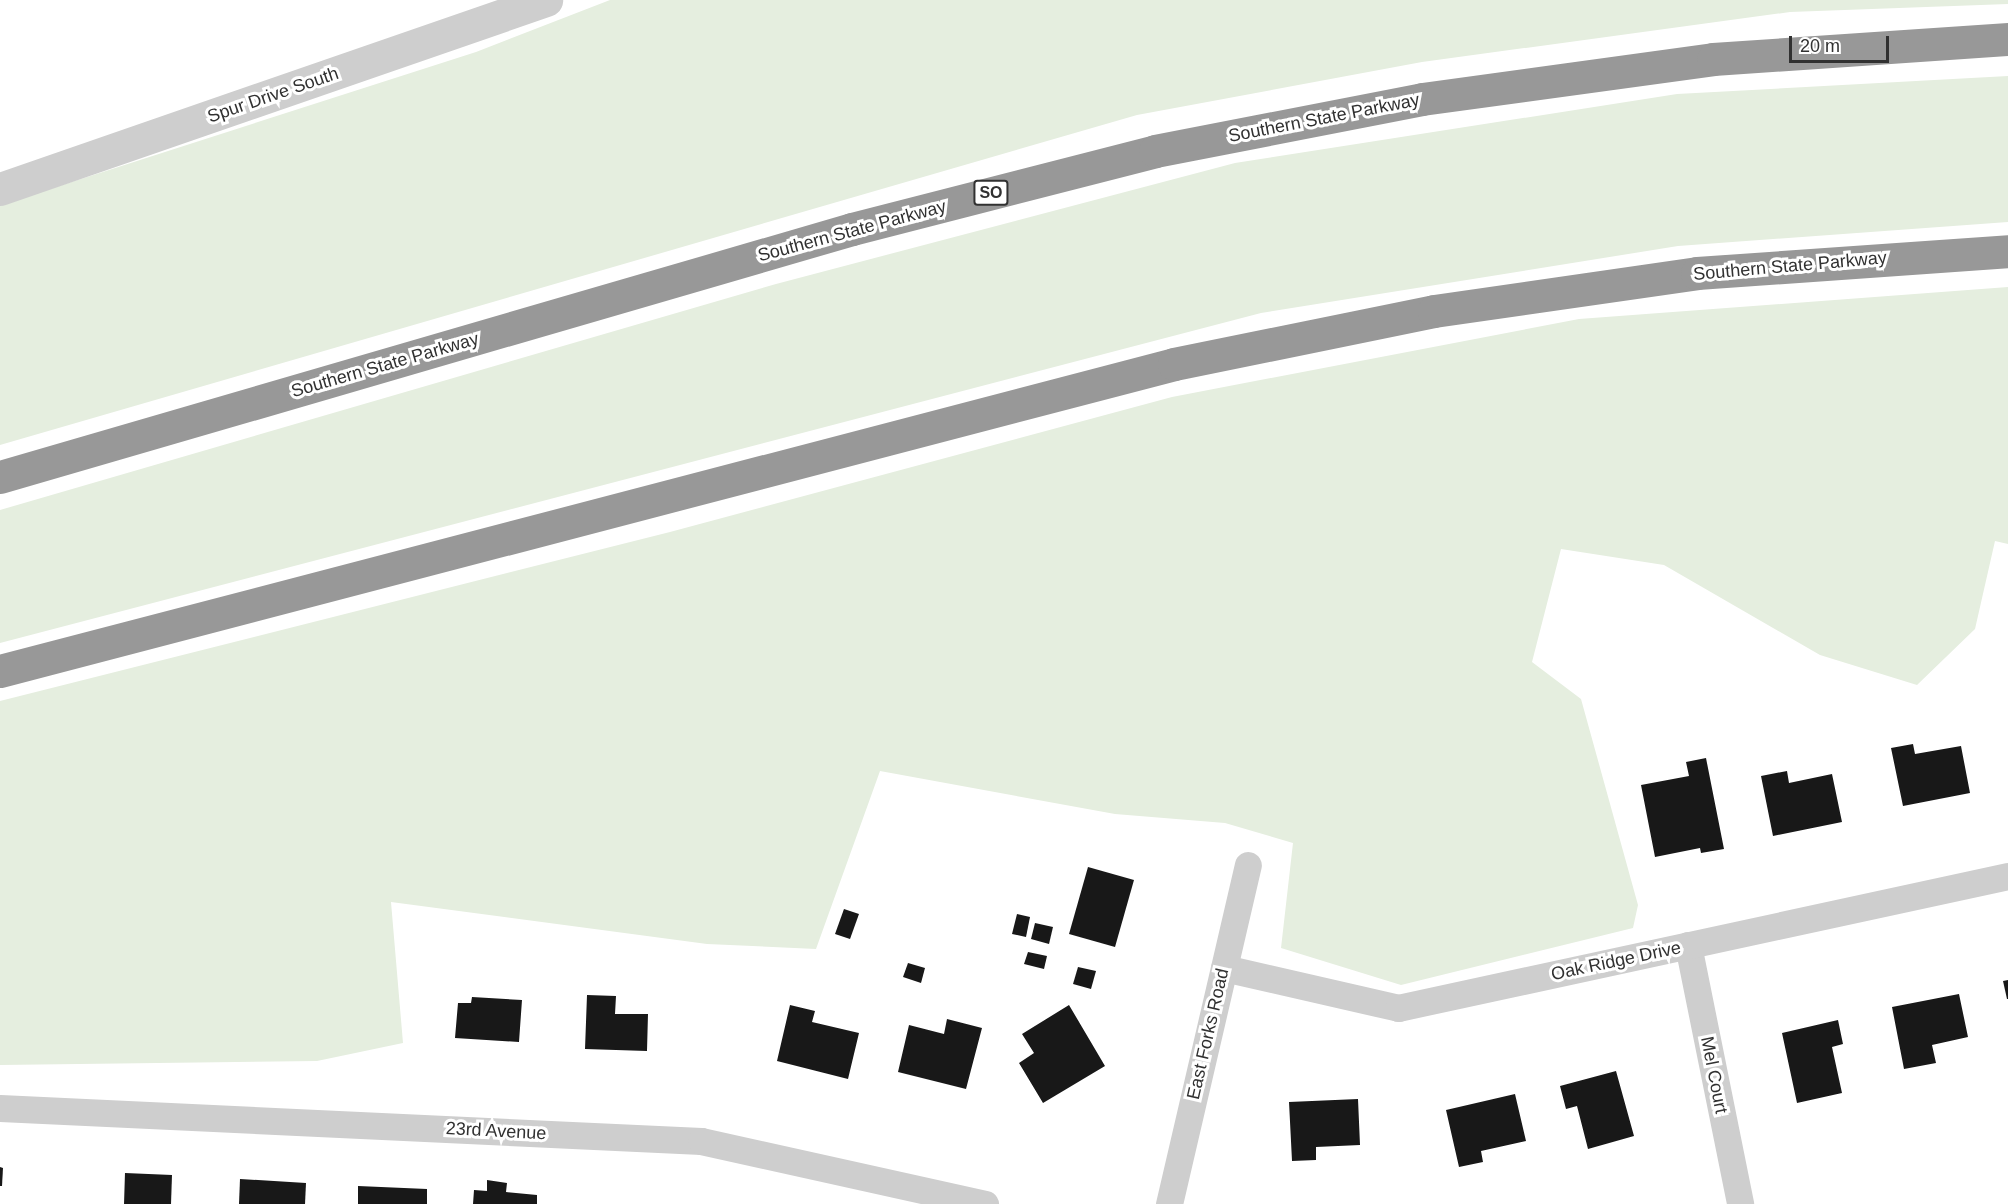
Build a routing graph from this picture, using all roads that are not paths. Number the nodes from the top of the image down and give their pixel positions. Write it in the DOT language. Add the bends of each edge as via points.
graph roads {
  1 [pos="546,0"];
  2 [pos="2008,39"];
  3 [pos="0,189"];
  4 [pos="2008,251"];
  5 [pos="0,477"];
  6 [pos="0,671"];
  7 [pos="1248,865"];
  8 [pos="2008,876"];
  9 [pos="1688,945"];
  10 [pos="1224,968"];
  11 [pos="0,1108"];
  12 [pos="984,1204"];
  13 [pos="1169,1204"];
  14 [pos="1740,1204"];
  1 -- 3 [label="street, Spur Drive South"];
  2 -- 5 [label="highway, Southern State Parkway / SO" via="1713,59 1422,99 1155,151 852,229"];
  4 -- 6 [label="highway, Southern State Parkway" via="1697,273 1434,311 1185,362"];
  7 -- 10 [label="street, East Forks Road"];
  8 -- 9 [label="street, Oak Ridge Drive"];
  9 -- 10 [label="street, Oak Ridge Drive" via="1398,1008"];
  9 -- 14 [label="street, Mel Court"];
  10 -- 13 [label="street, East Forks Road"];
  11 -- 12 [label="street, 23rd Avenue" via="700,1140"];
}
